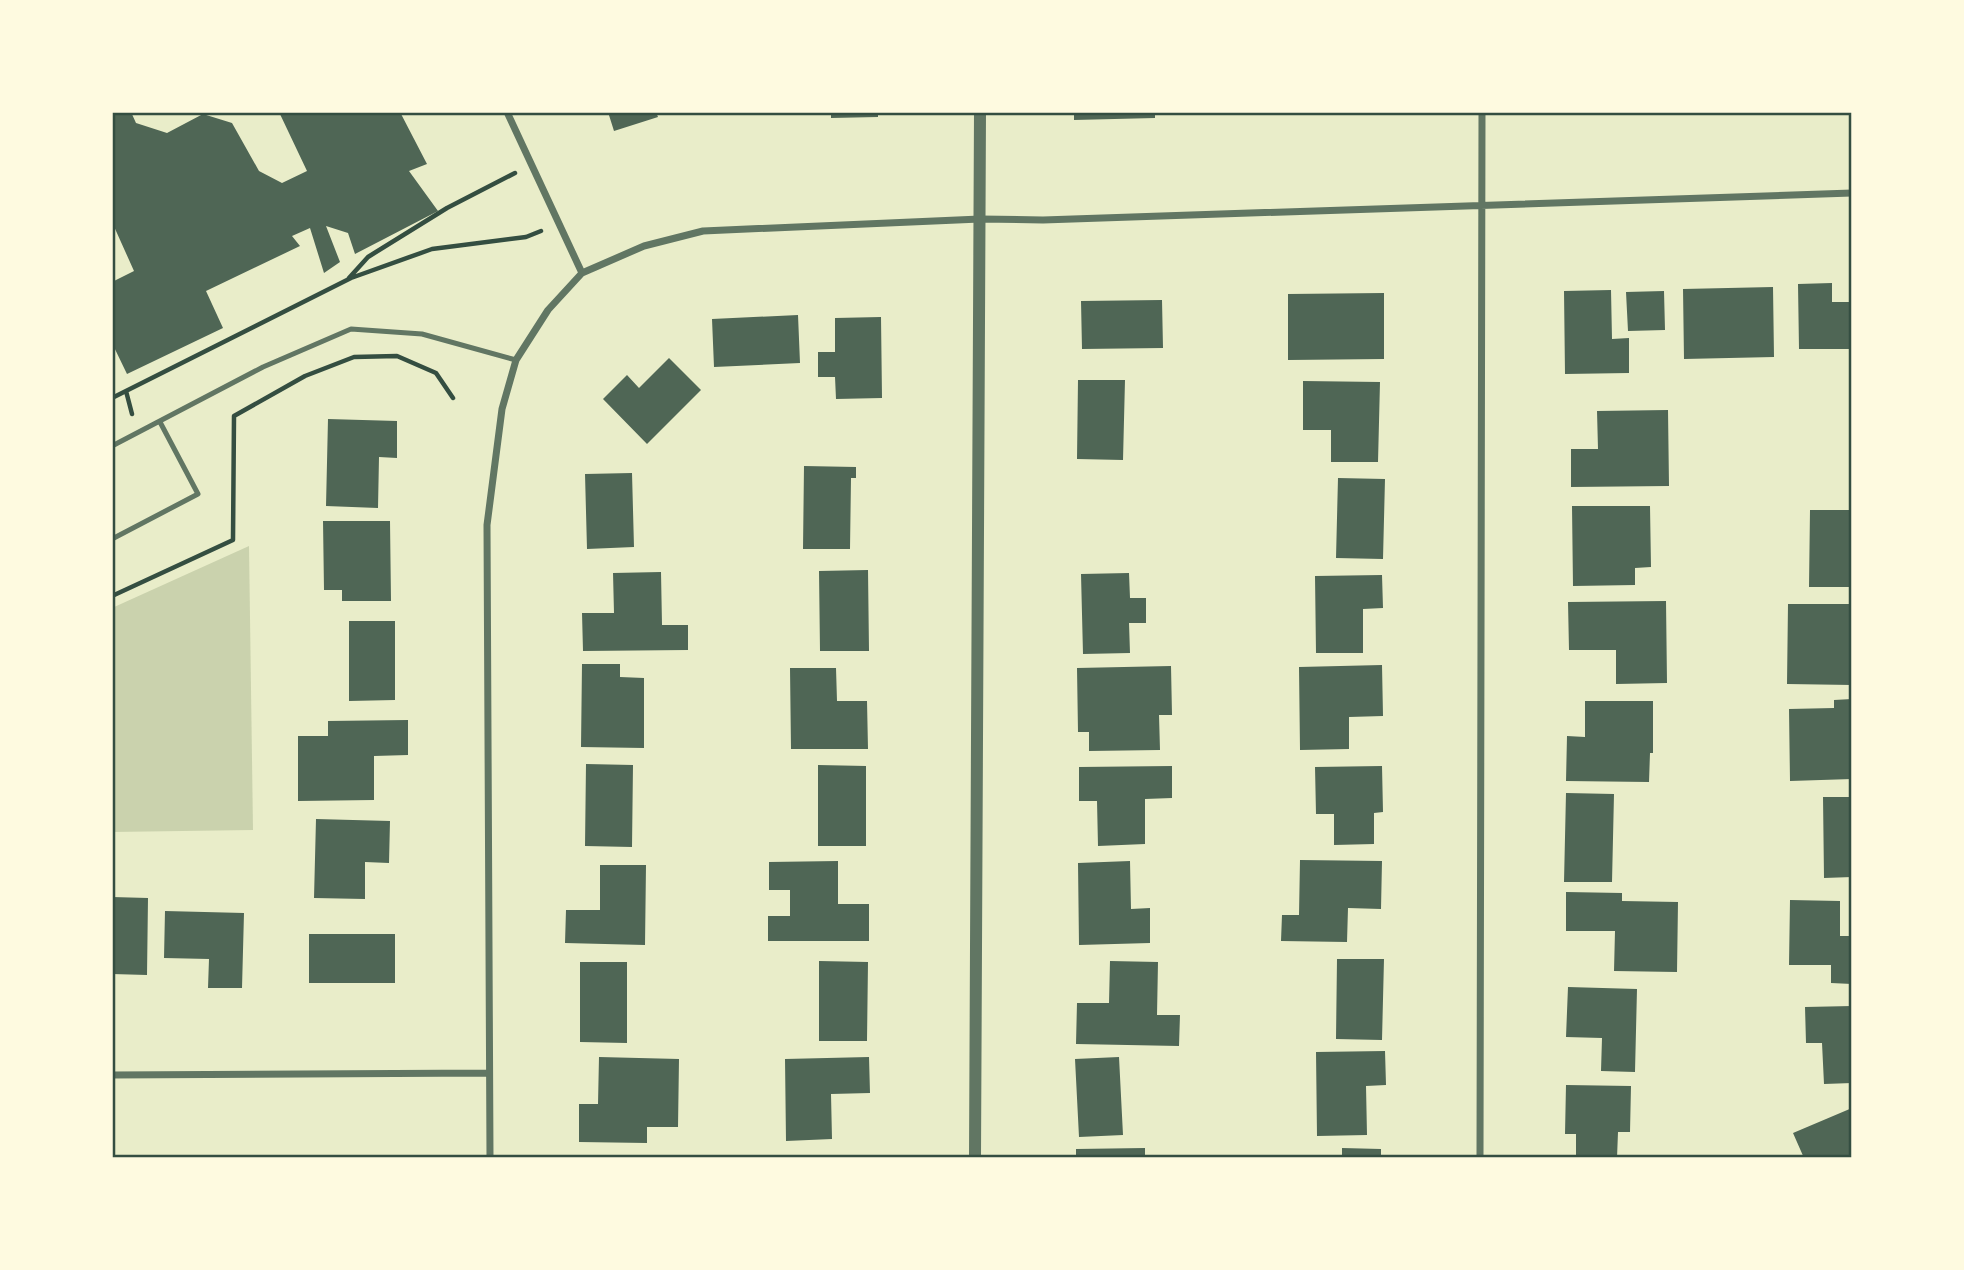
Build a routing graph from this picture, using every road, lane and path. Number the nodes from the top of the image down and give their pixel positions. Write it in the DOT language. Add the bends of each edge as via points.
graph roads {
  1 [pos="507,112"];
  2 [pos="980,112"];
  3 [pos="1482,112"];
  4 [pos="496,181"];
  5 [pos="1852,193"];
  6 [pos="1482,206"];
  7 [pos="980,219"];
  8 [pos="558,224"];
  9 [pos="582,273"];
  10 [pos="347,280"];
  11 [pos="516,360"];
  12 [pos="112,398"];
  13 [pos="453,398"];
  14 [pos="160,422"];
  15 [pos="112,446"];
  16 [pos="112,539"];
  17 [pos="112,596"];
  18 [pos="489,1073"];
  19 [pos="112,1075"];
  20 [pos="490,1158"];
  21 [pos="975,1158"];
  22 [pos="1480,1158"];
  1 -- 8 [label="street"];
  2 -- 7 [label="street"];
  3 -- 6 [label="street"];
  4 -- 10 [label="path" via="368,257"];
  5 -- 6 [label="street"];
  6 -- 7 [label="street"];
  6 -- 22 [label="street"];
  7 -- 9 [label="street" via="703,231 645,246"];
  7 -- 21 [label="street"];
  8 -- 9 [label="street"];
  8 -- 10 [label="path" via="526,237 432,249"];
  9 -- 11 [label="street" via="548,310"];
  10 -- 12 [label="path"];
  11 -- 14 [label="lane" via="422,334 351,329 263,367"];
  11 -- 18 [label="street" via="502,409 488,525"];
  13 -- 17 [label="path" via="436,373 397,356 354,357 264,398 234,416 233,540"];
  14 -- 15 [label="lane"];
  14 -- 16 [label="lane" via="198,494"];
  18 -- 19 [label="street"];
  18 -- 20 [label="street"];
}
